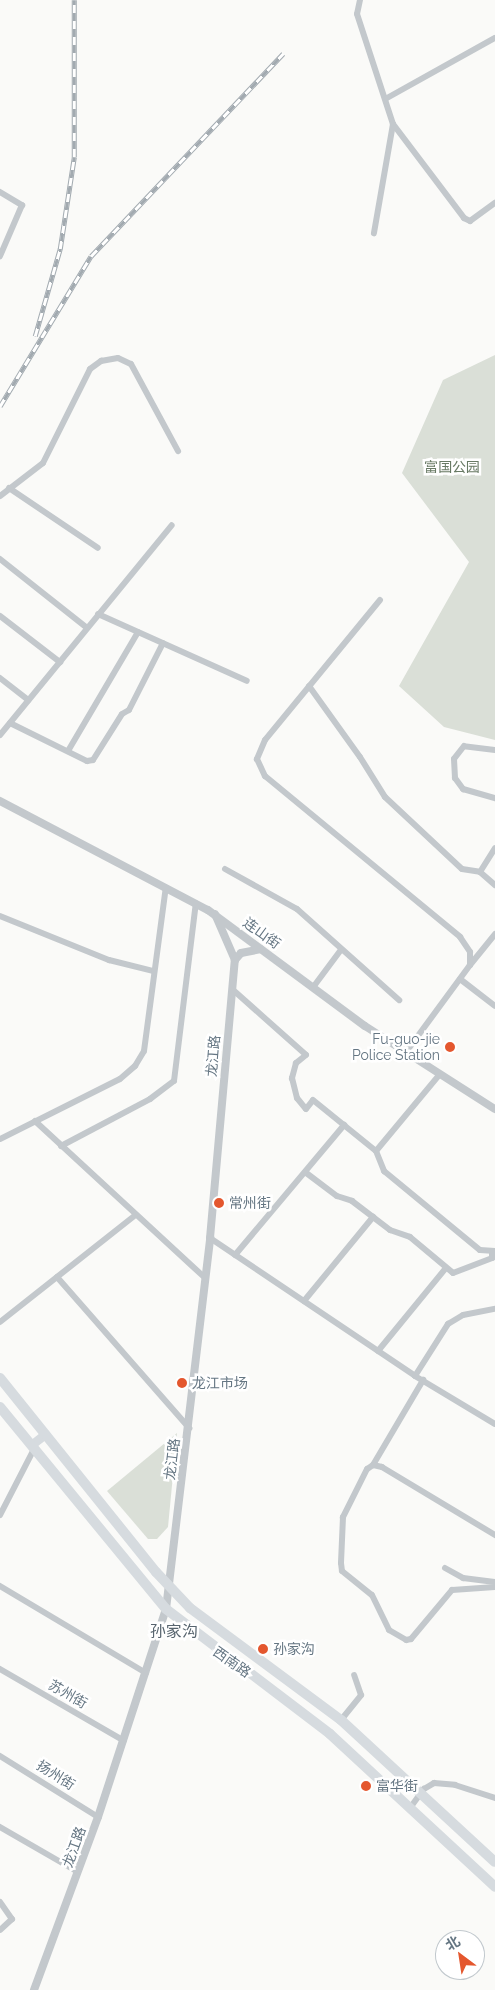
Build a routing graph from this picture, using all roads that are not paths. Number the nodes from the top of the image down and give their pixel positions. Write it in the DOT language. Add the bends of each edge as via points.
graph roads {
  1 [pos="360,0"];
  2 [pos="495,38"];
  3 [pos="387,98"];
  4 [pos="393,124"];
  5 [pos="0,192"];
  6 [pos="495,203"];
  7 [pos="374,233"];
  8 [pos="0,256"];
  9 [pos="178,451"];
  10 [pos="9,488"];
  11 [pos="0,496"];
  12 [pos="172,525"];
  13 [pos="98,548"];
  14 [pos="0,559"];
  15 [pos="380,600"];
  16 [pos="98,614"];
  17 [pos="0,616"];
  18 [pos="87,628"];
  19 [pos="138,632"];
  20 [pos="163,644"];
  21 [pos="60,662"];
  22 [pos="0,678"];
  23 [pos="247,681"];
  24 [pos="309,686"];
  25 [pos="28,700"];
  26 [pos="10,723"];
  27 [pos="0,735"];
  28 [pos="495,750"];
  29 [pos="68,751"];
  30 [pos="495,798"];
  31 [pos="0,801"];
  32 [pos="495,848"];
  33 [pos="225,869"];
  34 [pos="480,872"];
  35 [pos="495,885"];
  36 [pos="166,887"];
  37 [pos="196,903"];
  38 [pos="215,914"];
  39 [pos="0,916"];
  40 [pos="495,934"];
  41 [pos="261,949"];
  42 [pos="340,951"];
  43 [pos="235,960"];
  44 [pos="470,965"];
  45 [pos="153,971"];
  46 [pos="460,979"];
  47 [pos="314,986"];
  48 [pos="232,989"];
  49 [pos="398,1000"];
  50 [pos="495,1006"];
  51 [pos="406,1052"];
  52 [pos="440,1074"];
  53 [pos="495,1109"];
  54 [pos="35,1121"];
  55 [pos="344,1125"];
  56 [pos="0,1138"];
  57 [pos="61,1146"];
  58 [pos="376,1151"];
  59 [pos="305,1172"];
  60 [pos="134,1216"];
  61 [pos="373,1217"];
  62 [pos="210,1238"];
  63 [pos="494,1251"];
  64 [pos="235,1255"];
  65 [pos="446,1268"];
  66 [pos="57,1277"];
  67 [pos="205,1278"];
  68 [pos="304,1301"];
  69 [pos="495,1309"];
  70 [pos="0,1322"];
  71 [pos="378,1351"];
  72 [pos="415,1376"];
  73 [pos="0,1378"];
  74 [pos="423,1380"];
  75 [pos="0,1407"];
  76 [pos="495,1424"];
  77 [pos="189,1428"];
  78 [pos="46,1434"];
  79 [pos="33,1447"];
  80 [pos="373,1465"];
  81 [pos="0,1516"];
  82 [pos="495,1535"];
  83 [pos="445,1568"];
  84 [pos="495,1582"];
  85 [pos="0,1586"];
  86 [pos="169,1587"];
  87 [pos="495,1587"];
  88 [pos="166,1609"];
  89 [pos="0,1669"];
  90 [pos="146,1673"];
  91 [pos="354,1675"];
  92 [pos="341,1720"];
  93 [pos="124,1740"];
  94 [pos="0,1756"];
  95 [pos="420,1793"];
  96 [pos="495,1798"];
  97 [pos="410,1808"];
  98 [pos="98,1816"];
  99 [pos="0,1827"];
  100 [pos="495,1862"];
  101 [pos="78,1872"];
  102 [pos="494,1883"];
  103 [pos="0,1902"];
  104 [pos="0,1930"];
  105 [pos="34,1990"];
  1 -- 3 [label="street" via="357,14"];
  2 -- 3 [label="street"];
  3 -- 4 [label="street"];
  4 -- 6 [label="street" via="464,218 470,220"];
  4 -- 7 [label="street"];
  5 -- 8 [label="street" via="22,205"];
  9 -- 10 [label="street" via="131,364 118,358 101,361 90,369 44,463"];
  10 -- 11 [label="street"];
  10 -- 13 [label="street"];
  12 -- 16 [label="street"];
  14 -- 18 [label="street"];
  15 -- 24 [label="street"];
  16 -- 18 [label="street"];
  16 -- 19 [label="street"];
  17 -- 21 [label="street"];
  18 -- 21 [label="street"];
  19 -- 20 [label="street"];
  19 -- 29 [label="street"];
  20 -- 23 [label="street"];
  20 -- 29 [label="street" via="129,710 122,714 94,760"];
  21 -- 25 [label="street"];
  22 -- 25 [label="street"];
  24 -- 34 [label="street" via="360,756 384,797 462,869"];
  24 -- 44 [label="street" via="265,740 257,758 265,776 460,937 470,952"];
  25 -- 26 [label="street"];
  26 -- 27 [label="street"];
  26 -- 29 [label="street"];
  28 -- 30 [label="street" via="464,746 454,759 456,778 463,789"];
  31 -- 36 [label="street, 连山街"];
  32 -- 34 [label="street"];
  33 -- 42 [label="street" via="297,909"];
  34 -- 35 [label="street"];
  36 -- 37 [label="street, 连山街"];
  36 -- 45 [label="street"];
  37 -- 38 [label="street, 连山街"];
  37 -- 57 [label="street" via="174,1081 150,1099"];
  38 -- 41 [label="street, 连山街"];
  38 -- 43 [label="street, 龙江路"];
  39 -- 45 [label="street" via="109,960"];
  40 -- 44 [label="street"];
  41 -- 43 [label="street" via="241,953"];
  41 -- 47 [label="street, 连山街"];
  42 -- 47 [label="street"];
  42 -- 49 [label="street"];
  43 -- 48 [label="street, 龙江路"];
  44 -- 46 [label="street"];
  45 -- 54 [label="street" via="144,1051 135,1066 120,1079"];
  46 -- 50 [label="street"];
  46 -- 51 [label="street"];
  47 -- 51 [label="street, 连山街"];
  48 -- 55 [label="street" via="306,1055 293,1069 297,1098 306,1109 313,1100"];
  48 -- 62 [label="street, 龙江路"];
  51 -- 52 [label="street, 连山街"];
  52 -- 53 [label="street, 连山街"];
  52 -- 58 [label="street"];
  54 -- 56 [label="street"];
  54 -- 57 [label="street"];
  55 -- 58 [label="street"];
  55 -- 59 [label="street"];
  57 -- 60 [label="street"];
  58 -- 63 [label="street" via="384,1171 480,1250"];
  59 -- 61 [label="street"];
  59 -- 64 [label="street"];
  60 -- 66 [label="street"];
  60 -- 67 [label="street"];
  61 -- 65 [label="street" via="410,1237"];
  61 -- 68 [label="street"];
  62 -- 64 [label="street"];
  62 -- 67 [label="street, 龙江路"];
  63 -- 65 [label="street" via="492,1258 453,1273"];
  64 -- 68 [label="street"];
  65 -- 71 [label="street"];
  66 -- 70 [label="street"];
  66 -- 77 [label="street"];
  67 -- 77 [label="street, 龙江路"];
  68 -- 71 [label="street"];
  69 -- 72 [label="street" via="464,1315 448,1324"];
  71 -- 72 [label="street"];
  72 -- 74 [label="street"];
  73 -- 78 [label="main road, 西南路"];
  74 -- 76 [label="street"];
  74 -- 80 [label="street"];
  75 -- 79 [label="main road, 西南路"];
  77 -- 86 [label="street, 龙江路"];
  78 -- 79 [label="main road"];
  78 -- 86 [label="main road, 西南路"];
  79 -- 81 [label="street"];
  79 -- 88 [label="main road, 西南路"];
  80 -- 82 [label="street" via="382,1467"];
  80 -- 87 [label="street" via="367,1469 343,1517 342,1572 372,1595 389,1630 411,1639 452,1590"];
  83 -- 84 [label="street" via="463,1578"];
  85 -- 90 [label="street"];
  86 -- 88 [label="street, 龙江路"];
  86 -- 92 [label="main road, 西南路" via="196,1613"];
  88 -- 90 [label="street, 龙江路"];
  88 -- 97 [label="main road, 西南路" via="330,1734"];
  89 -- 93 [label="street, 苏州街"];
  90 -- 93 [label="street, 龙江路"];
  91 -- 92 [label="street" via="361,1695"];
  92 -- 95 [label="main road, 西南路"];
  93 -- 98 [label="street, 龙江路"];
  94 -- 98 [label="street, 扬州街"];
  95 -- 96 [label="street" via="428,1786 441,1783"];
  95 -- 97 [label="street"];
  95 -- 100 [label="main road, 西南路"];
  97 -- 102 [label="main road, 西南路"];
  98 -- 101 [label="street, 龙江路"];
  99 -- 101 [label="street"];
  101 -- 105 [label="street, 龙江路"];
  103 -- 104 [label="street" via="12,1919"];
}
